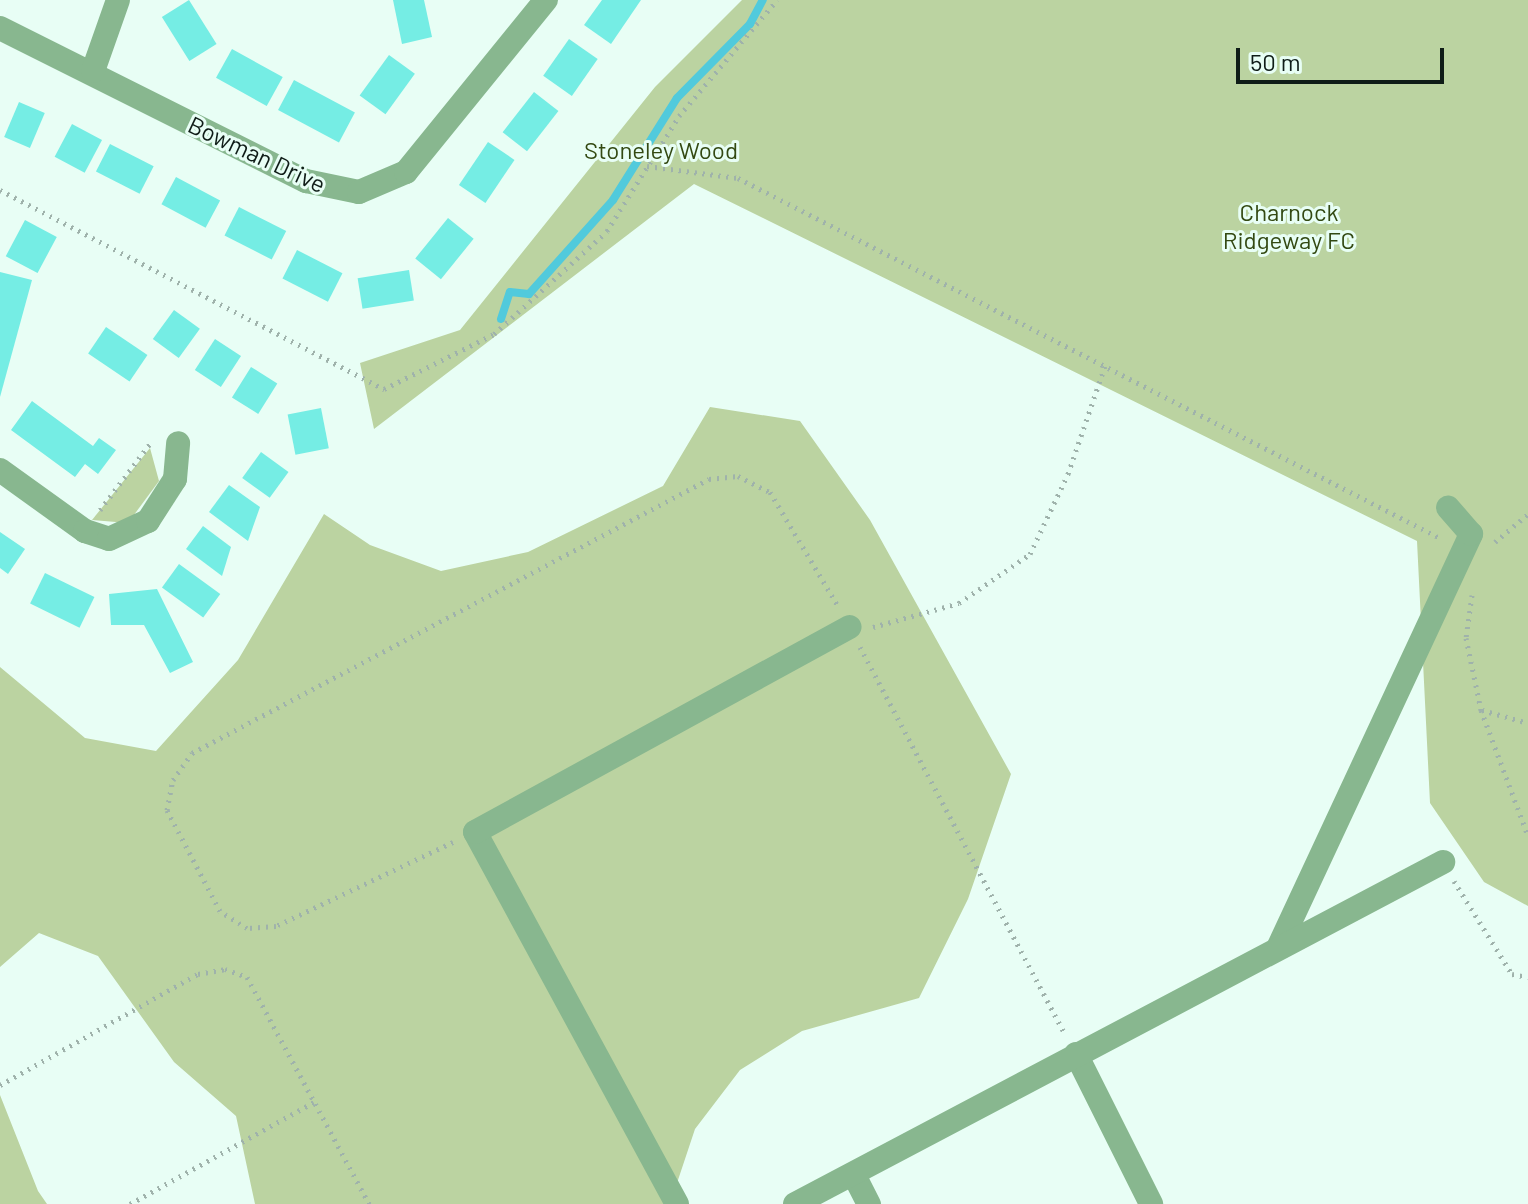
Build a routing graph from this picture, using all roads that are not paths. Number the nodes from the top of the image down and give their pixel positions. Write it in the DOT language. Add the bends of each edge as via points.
graph roads {
  1 [pos="118,0"];
  2 [pos="546,0"];
  3 [pos="0,28"];
  4 [pos="93,71"];
  5 [pos="178,443"];
  6 [pos="0,470"];
  7 [pos="1448,508"];
  8 [pos="850,627"];
  9 [pos="1443,862"];
  10 [pos="1278,948"];
  11 [pos="1076,1054"];
  12 [pos="854,1175"];
  13 [pos="677,1204"];
  14 [pos="795,1204"];
  15 [pos="869,1204"];
  16 [pos="1151,1204"];
  1 -- 4 [label="street"];
  2 -- 4 [label="street, Bowman Drive" via="406,172 359,192 306,181"];
  3 -- 4 [label="street, Bowman Drive"];
  5 -- 6 [label="street" via="175,479 148,521 109,539 70,521"];
  7 -- 10 [label="street" via="1471,534"];
  8 -- 13 [label="street" via="475,832"];
  9 -- 10 [label="street"];
  10 -- 11 [label="street"];
  11 -- 12 [label="street"];
  11 -- 16 [label="street"];
  12 -- 14 [label="street"];
  12 -- 15 [label="street"];
}
